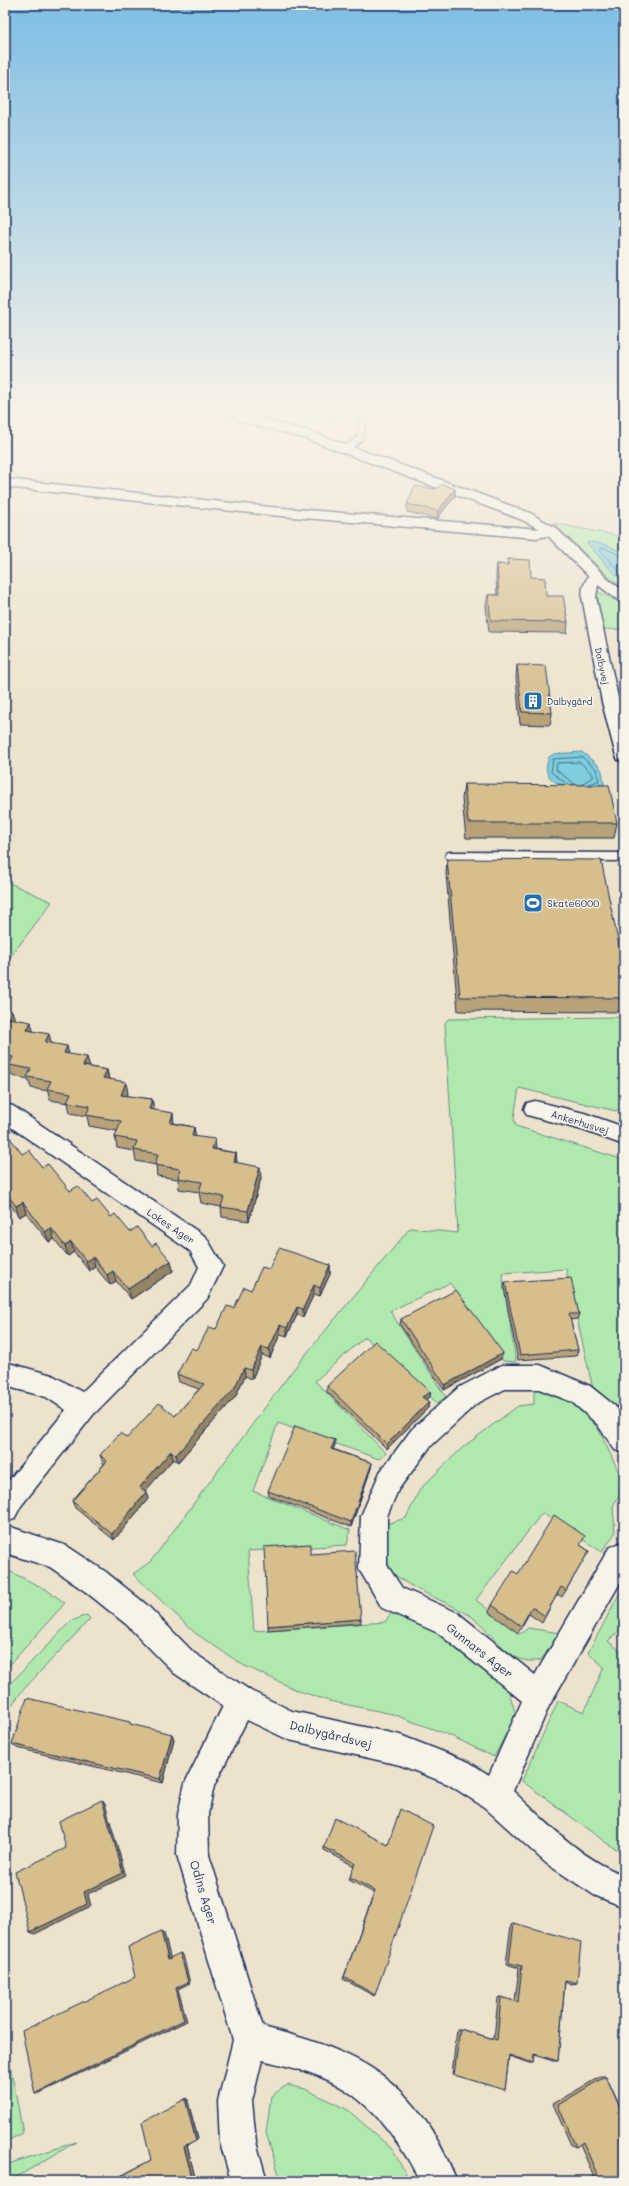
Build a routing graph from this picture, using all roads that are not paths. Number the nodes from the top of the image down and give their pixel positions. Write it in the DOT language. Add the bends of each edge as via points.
graph roads {
  1 [pos="284,513"];
  2 [pos="517,513"];
  3 [pos="551,531"];
  4 [pos="594,576"];
  5 [pos="624,598"];
  6 [pos="624,756"];
  7 [pos="450,856"];
  8 [pos="624,857"];
  9 [pos="535,1109"];
  10 [pos="5,1112"];
  11 [pos="624,1136"];
  12 [pos="5,1374"];
  13 [pos="84,1406"];
  14 [pos="624,1441"];
  15 [pos="5,1510"];
  16 [pos="5,1539"];
  17 [pos="624,1555"];
  18 [pos="539,1696"];
  19 [pos="241,1701"];
  20 [pos="495,1796"];
  21 [pos="624,1891"];
  22 [pos="250,2040"];
  23 [pos="249,2181"];
  24 [pos="439,2181"];
  1 -- 3 [label="street" via="536,534"];
  2 -- 3 [label="street"];
  3 -- 4 [label="street"];
  4 -- 5 [label="street"];
  4 -- 6 [label="street, Dalbyvej" via="589,597 610,702"];
  7 -- 8 [label="lane"];
  9 -- 11 [label="street, Ankerhusvej"];
  10 -- 13 [label="street, Lokes Ager" via="198,1244 211,1266 199,1292"];
  12 -- 13 [label="street" via="52,1387"];
  13 -- 15 [label="street, Lokes Ager" via="12,1497"];
  14 -- 18 [label="street, Gunnars Ager" via="606,1415 581,1394 540,1377 502,1377 467,1396 421,1438 389,1480 374,1516 373,1569 392,1598 448,1623"];
  16 -- 19 [label="street, Dalbygårdsvej" via="57,1556 96,1582 137,1615 184,1663"];
  17 -- 18 [label="street" via="619,1558"];
  18 -- 20 [label="street"];
  19 -- 20 [label="street, Dalbygårdsvej" via="289,1725 400,1750 458,1773"];
  19 -- 22 [label="street, Odins Ager" via="200,1783 193,1814 193,1855"];
  20 -- 21 [label="street, Dalbygårdsvej" via="558,1854 605,1884"];
  22 -- 23 [label="street" via="235,2101 238,2142"];
  22 -- 24 [label="street" via="332,2064 387,2099 417,2138"];
}
